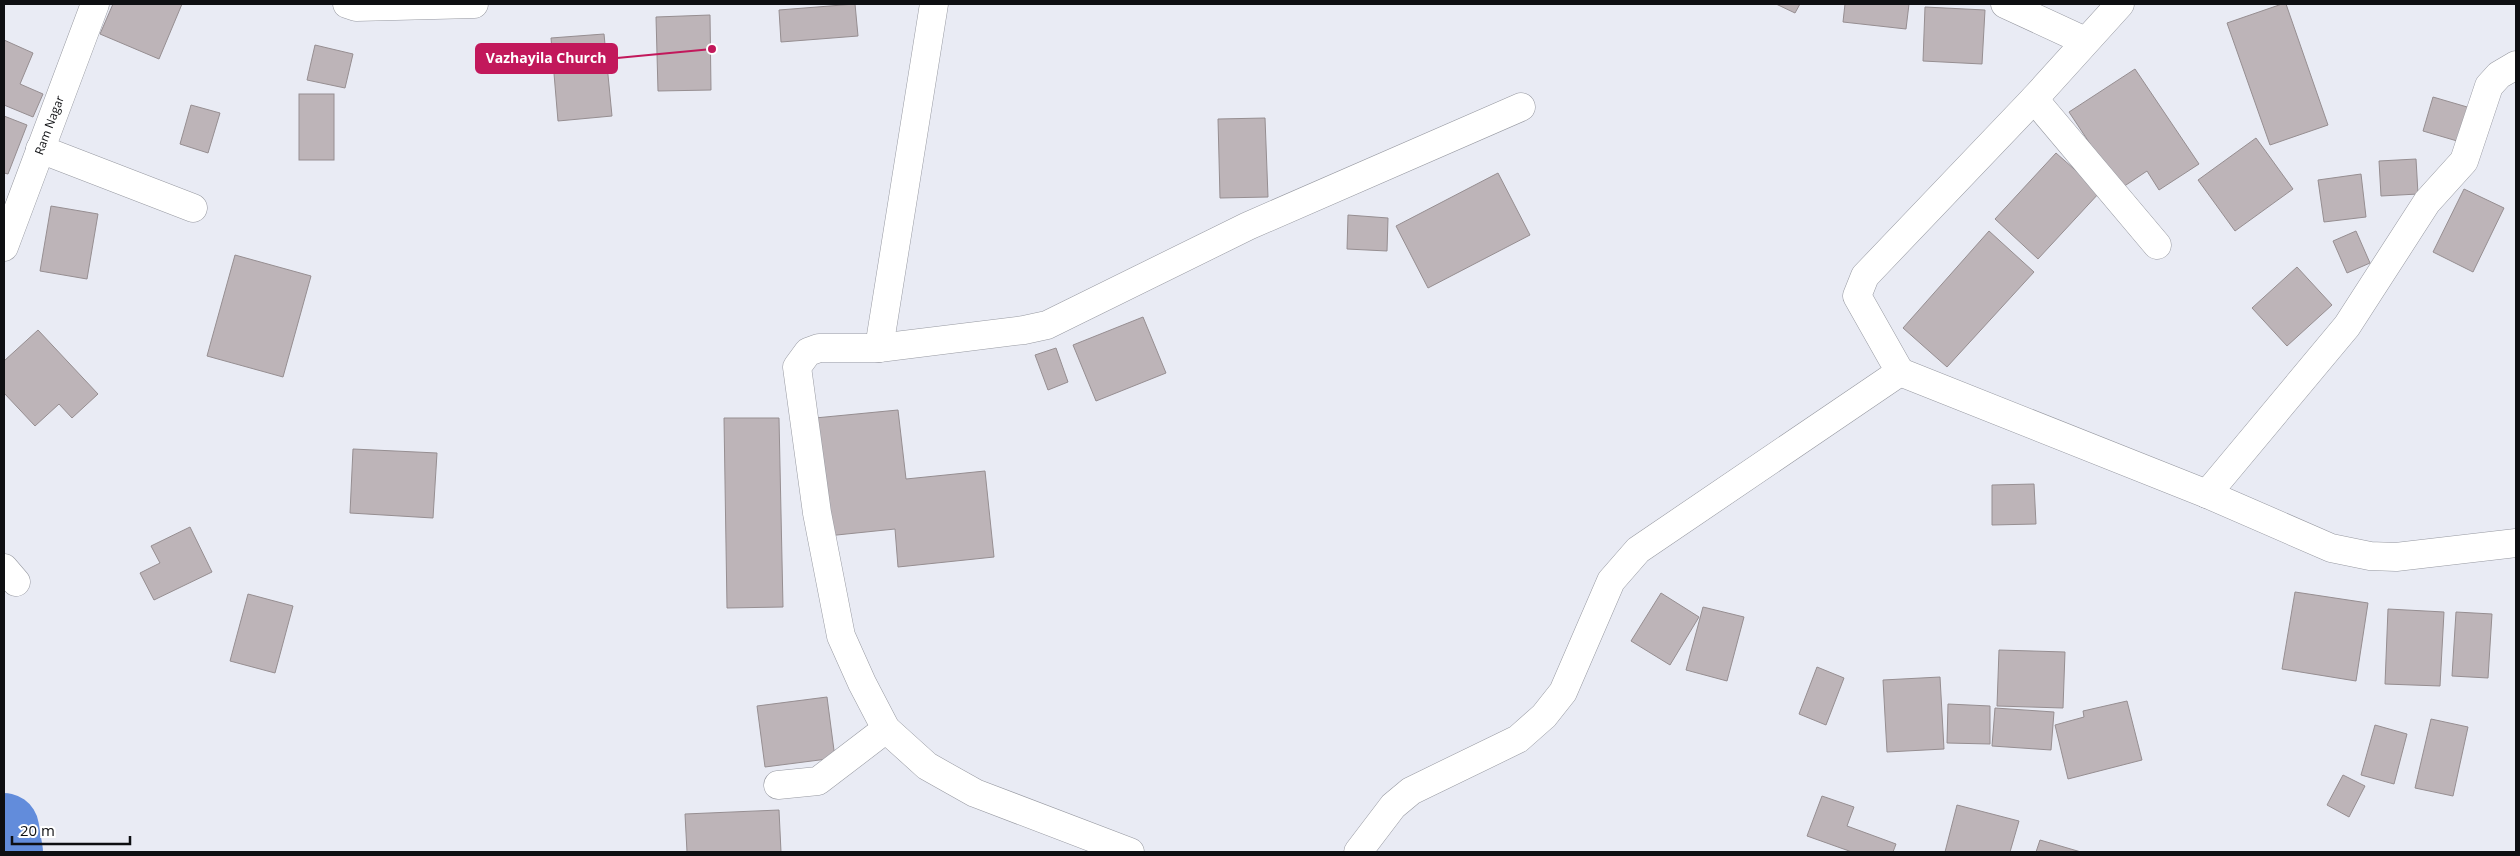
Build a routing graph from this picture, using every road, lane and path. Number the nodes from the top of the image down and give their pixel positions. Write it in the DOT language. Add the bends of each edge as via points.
graph roads {
  1 [pos="95,4"];
  2 [pos="347,4"];
  3 [pos="474,4"];
  4 [pos="934,4"];
  5 [pos="2005,4"];
  6 [pos="2120,4"];
  7 [pos="2085,41"];
  8 [pos="2516,65"];
  9 [pos="2034,99"];
  10 [pos="1521,107"];
  11 [pos="40,149"];
  12 [pos="193,208"];
  13 [pos="2157,245"];
  14 [pos="4,247"];
  15 [pos="879,348"];
  16 [pos="1900,372"];
  17 [pos="2206,494"];
  18 [pos="2516,543"];
  19 [pos="886,729"];
  20 [pos="778,785"];
  21 [pos="1130,852"];
  22 [pos="1358,852"];
  1 -- 11 [label="street, Ram Nagar"];
  2 -- 3 [label="street" via="356,7"];
  4 -- 15 [label="street"];
  5 -- 7 [label="street"];
  6 -- 7 [label="street"];
  7 -- 9 [label="street"];
  8 -- 17 [label="street" via="2499,75 2489,86 2464,161 2427,202 2347,326"];
  9 -- 13 [label="street"];
  9 -- 16 [label="street" via="1865,276 1858,296 1861,306"];
  10 -- 15 [label="street" via="1248,226 1047,324 1024,330"];
  11 -- 12 [label="street"];
  11 -- 14 [label="street, Ram Nagar"];
  15 -- 19 [label="street" via="819,348 808,352 797,368 818,512 841,636"];
  16 -- 17 [label="street"];
  16 -- 22 [label="street" via="1638,550 1611,581 1564,692 1544,716 1518,739 1411,791 1393,806"];
  17 -- 18 [label="street" via="2331,548 2370,556 2414,556"];
  19 -- 20 [label="street" via="818,781"];
  19 -- 21 [label="street" via="927,766 976,793"];
}
